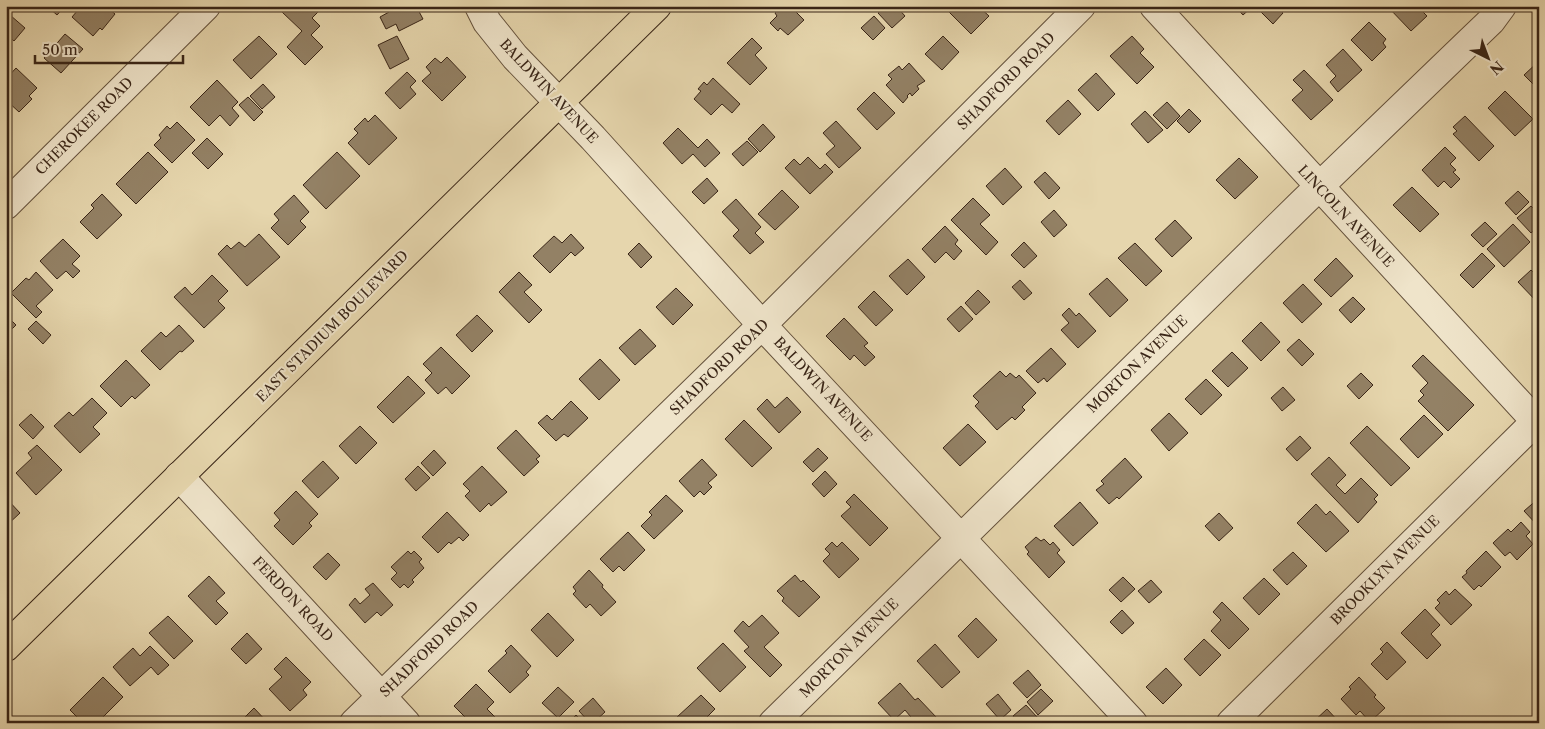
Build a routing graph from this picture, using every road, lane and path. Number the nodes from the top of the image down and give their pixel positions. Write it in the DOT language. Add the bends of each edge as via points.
graph roads {
  1 [pos="206,6"];
  2 [pos="479,6"];
  3 [pos="658,6"];
  4 [pos="1081,6"];
  5 [pos="1154,6"];
  6 [pos="1489,11"];
  7 [pos="559,103"];
  8 [pos="1319,186"];
  9 [pos="6,205"];
  10 [pos="762,325"];
  11 [pos="1538,421"];
  12 [pos="179,476"];
  13 [pos="962,537"];
  14 [pos="6,647"];
  15 [pos="382,695"];
  16 [pos="354,723"];
  17 [pos="406,723"];
  18 [pos="773,723"];
  19 [pos="1133,723"];
  20 [pos="1231,723"];
  1 -- 9 [label="street, CHEROKEE ROAD"];
  2 -- 7 [label="street, BALDWIN AVENUE" via="515,56"];
  3 -- 7 [label="main road, EAST STADIUM BOULEVARD"];
  4 -- 10 [label="street, SHADFORD ROAD"];
  5 -- 8 [label="street, LINCOLN AVENUE"];
  6 -- 8 [label="street, MORTON AVENUE"];
  7 -- 10 [label="street, BALDWIN AVENUE"];
  7 -- 12 [label="main road, EAST STADIUM BOULEVARD"];
  8 -- 11 [label="street, LINCOLN AVENUE"];
  8 -- 13 [label="street, MORTON AVENUE"];
  10 -- 13 [label="street, BALDWIN AVENUE"];
  10 -- 15 [label="street, SHADFORD ROAD"];
  11 -- 20 [label="street, BROOKLYN AVENUE"];
  12 -- 14 [label="main road, EAST STADIUM BOULEVARD"];
  12 -- 15 [label="street, FERDON ROAD"];
  13 -- 18 [label="street, MORTON AVENUE"];
  13 -- 19 [label="street, BALDWIN AVENUE"];
  15 -- 16 [label="street, SHADFORD ROAD"];
  15 -- 17 [label="street, FERDON ROAD"];
}
